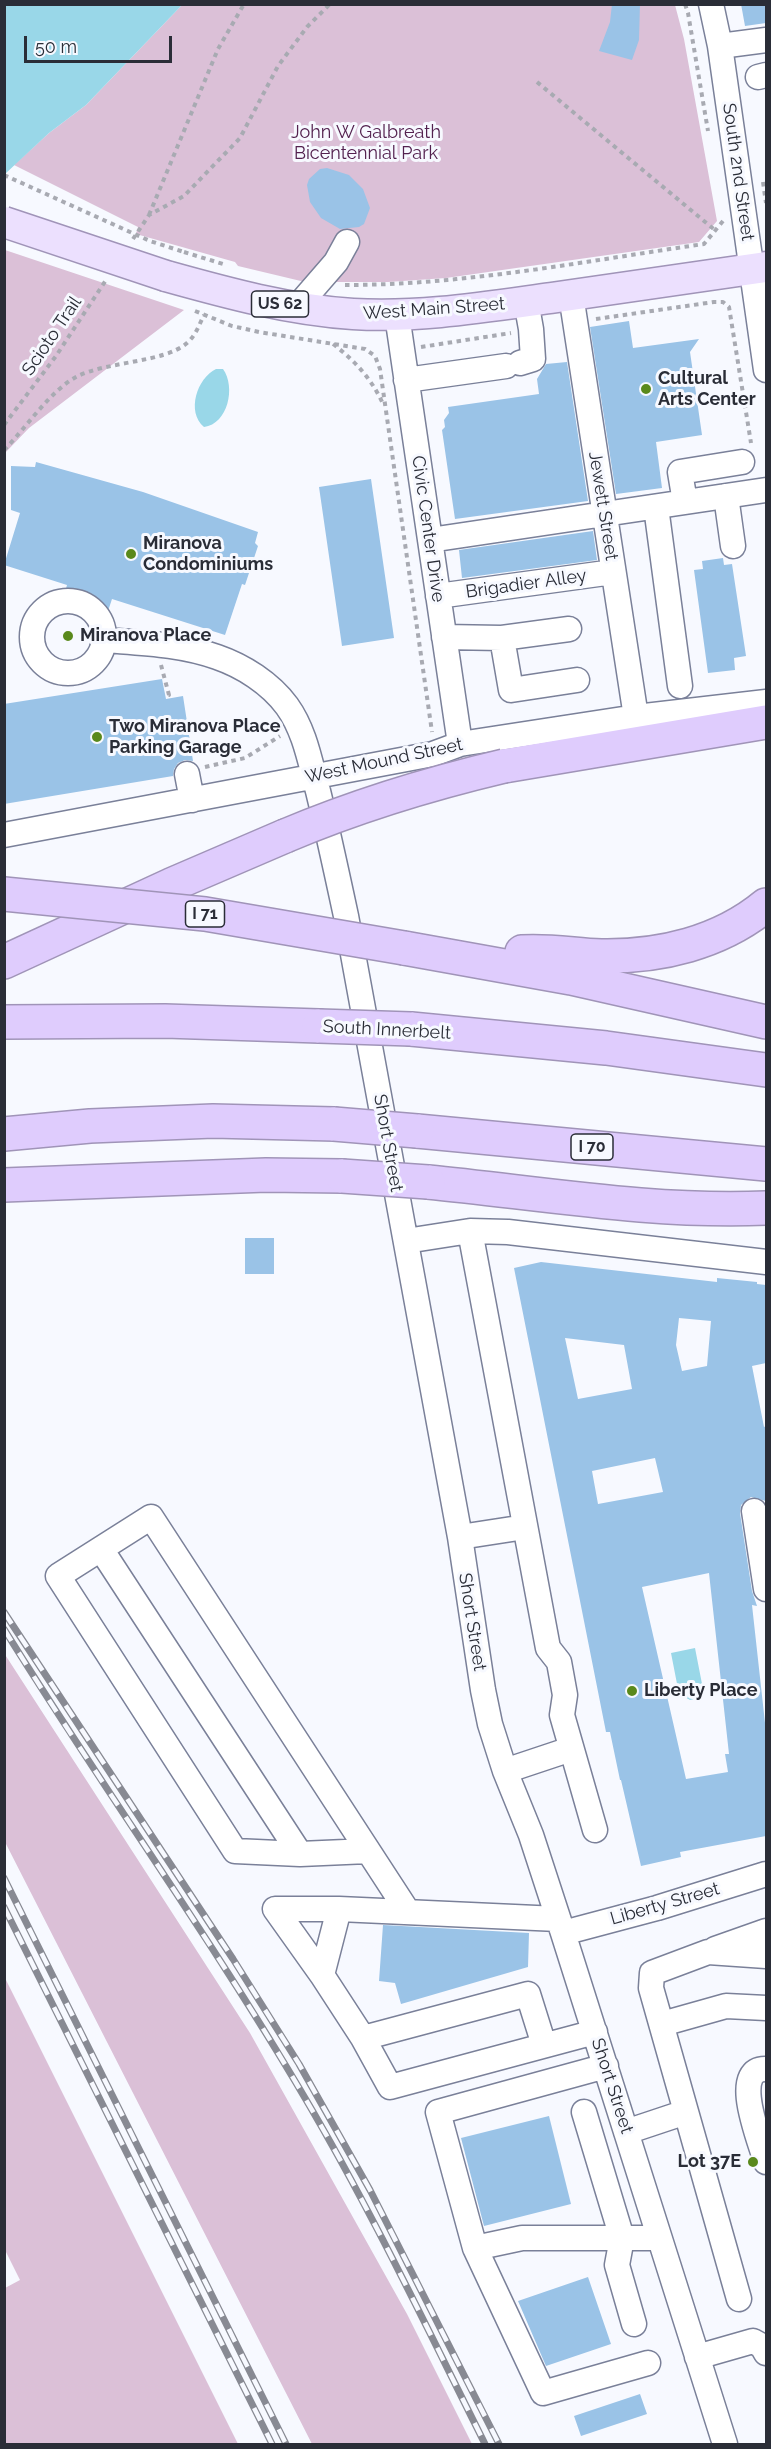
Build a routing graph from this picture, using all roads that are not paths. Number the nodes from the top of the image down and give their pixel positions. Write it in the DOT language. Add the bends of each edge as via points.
graph roads {
  1 [pos="711,4"];
  2 [pos="766,40"];
  3 [pos="720,46"];
  4 [pos="4,222"];
  5 [pos="347,242"];
  6 [pos="759,268"];
  7 [pos="297,307"];
  8 [pos="574,308"];
  9 [pos="397,315"];
  10 [pos="529,315"];
  11 [pos="766,370"];
  12 [pos="406,380"];
  13 [pos="747,453"];
  14 [pos="766,490"];
  15 [pos="726,496"];
  16 [pos="685,502"];
  17 [pos="656,507"];
  18 [pos="604,514"];
  19 [pos="430,540"];
  20 [pos="733,546"];
  21 [pos="613,572"];
  22 [pos="438,596"];
  23 [pos="569,628"];
  24 [pos="502,638"];
  25 [pos="104,640"];
  26 [pos="446,647"];
  27 [pos="577,680"];
  28 [pos="680,686"];
  29 [pos="766,702"];
  30 [pos="636,717"];
  31 [pos="766,722"];
  32 [pos="459,744"];
  33 [pos="192,771"];
  34 [pos="314,775"];
  35 [pos="192,800"];
  36 [pos="4,835"];
  37 [pos="4,894"];
  38 [pos="766,905"];
  39 [pos="466,958"];
  40 [pos="4,962"];
  41 [pos="4,1022"];
  42 [pos="766,1022"];
  43 [pos="766,1070"];
  44 [pos="4,1134"];
  45 [pos="766,1164"];
  46 [pos="4,1185"];
  47 [pos="766,1208"];
  48 [pos="470,1231"];
  49 [pos="406,1241"];
  50 [pos="766,1262"];
  51 [pos="754,1511"];
  52 [pos="525,1527"];
  53 [pos="459,1538"];
  54 [pos="101,1549"];
  55 [pos="766,1589"];
  56 [pos="572,1749"];
  57 [pos="505,1771"];
  58 [pos="595,1830"];
  59 [pos="368,1851"];
  60 [pos="300,1854"];
  61 [pos="766,1874"];
  62 [pos="339,1909"];
  63 [pos="408,1912"];
  64 [pos="561,1926"];
  65 [pos="766,1931"];
  66 [pos="708,1952"];
  67 [pos="766,1956"];
  68 [pos="322,1975"];
  69 [pos="766,2008"];
  70 [pos="662,2024"];
  71 [pos="595,2032"];
  72 [pos="363,2038"];
  73 [pos="544,2045"];
  74 [pos="606,2066"];
  75 [pos="766,2069"];
  76 [pos="584,2112"];
  77 [pos="686,2112"];
  78 [pos="626,2132"];
  79 [pos="766,2162"];
  80 [pos="622,2238"];
  81 [pos="659,2238"];
  82 [pos="475,2248"];
  83 [pos="739,2299"];
  84 [pos="633,2325"];
  85 [pos="766,2353"];
  86 [pos="697,2356"];
  87 [pos="648,2363"];
  88 [pos="725,2445"];
  1 -- 3 [label="street"];
  2 -- 3 [label="street"];
  3 -- 6 [label="street, South 2nd Street"];
  4 -- 7 [label="main road, West Main Street / US 62, bridge" via="166,276"];
  5 -- 7 [label="street" via="336,262"];
  6 -- 8 [label="main road, West Main Street / US 62"];
  6 -- 11 [label="street, South 2nd Street"];
  7 -- 9 [label="main road, West Main Street / US 62"];
  8 -- 10 [label="main road, West Main Street / US 62"];
  8 -- 18 [label="street, Jewett Street"];
  9 -- 10 [label="main road, West Main Street / US 62" via="463,310"];
  9 -- 12 [label="street, Civic Center Drive"];
  10 -- 12 [label="street" via="533,359"];
  12 -- 19 [label="street, Civic Center Drive"];
  13 -- 16 [label="street" via="680,471"];
  14 -- 15 [label="street"];
  15 -- 16 [label="street"];
  15 -- 20 [label="street"];
  16 -- 17 [label="street"];
  17 -- 18 [label="street"];
  17 -- 28 [label="street"];
  18 -- 19 [label="street"];
  18 -- 21 [label="street, Jewett Street"];
  19 -- 22 [label="street, Civic Center Drive"];
  21 -- 22 [label="street, Brigadier Alley"];
  21 -- 30 [label="street, Jewett Street"];
  22 -- 26 [label="street, Civic Center Drive"];
  23 -- 24 [label="street"];
  24 -- 26 [label="street"];
  24 -- 27 [label="street" via="511,690"];
  25 -- 34 [label="street" via="188,648 246,670 286,705 297,723"];
  26 -- 32 [label="street, Civic Center Drive"];
  29 -- 30 [label="street, West Mound Street"];
  30 -- 32 [label="street, West Mound Street"];
  31 -- 40 [label="highway, bridge" via="504,766 391,795 339,813 171,885"];
  32 -- 34 [label="street, West Mound Street" via="433,754"];
  33 -- 35 [label="street"];
  34 -- 35 [label="street, West Mound Street"];
  34 -- 49 [label="street, Short Street" via="346,916"];
  35 -- 36 [label="street, West Mound Street"];
  37 -- 39 [label="highway, I 71, bridge" via="205,914"];
  38 -- 39 [label="highway" via="752,917 713,936 660,953 600,956 535,951"];
  39 -- 42 [label="highway, I 71"];
  41 -- 43 [label="highway, South Innerbelt, bridge" via="165,1021 411,1029 606,1048"];
  44 -- 45 [label="highway, I 70, bridge" via="213,1121 334,1124"];
  46 -- 47 [label="highway, bridge" via="342,1176 671,1207"];
  48 -- 49 [label="street"];
  48 -- 50 [label="street"];
  48 -- 52 [label="street"];
  49 -- 53 [label="street, Short Street"];
  51 -- 55 [label="street"];
  52 -- 53 [label="street"];
  52 -- 56 [label="street" via="548,1648 559,1662 565,1695 562,1715"];
  53 -- 57 [label="street, Short Street" via="483,1690"];
  54 -- 59 [label="street" via="151,1517"];
  54 -- 60 [label="street"];
  54 -- 60 [label="street" via="58,1576 235,1851"];
  56 -- 57 [label="street"];
  56 -- 58 [label="street"];
  57 -- 64 [label="street, Short Street"];
  59 -- 60 [label="street"];
  59 -- 63 [label="street"];
  61 -- 64 [label="street, Liberty Street" via="657,1908"];
  62 -- 63 [label="street, Liberty Street"];
  62 -- 68 [label="street"];
  62 -- 68 [label="street, Liberty Street" via="275,1909"];
  63 -- 64 [label="street, Liberty Street"];
  64 -- 71 [label="street, Short Street"];
  65 -- 66 [label="street"];
  66 -- 67 [label="street"];
  66 -- 70 [label="street" via="652,1973 651,1988"];
  68 -- 72 [label="street"];
  69 -- 70 [label="street" via="726,2006"];
  70 -- 77 [label="street"];
  71 -- 73 [label="street"];
  71 -- 74 [label="street, Short Street"];
  72 -- 73 [label="street" via="390,2087"];
  72 -- 73 [label="street" via="528,1994"];
  74 -- 78 [label="street, Short Street"];
  74 -- 82 [label="street" via="438,2112"];
  75 -- 79 [label="street" via="752,2074 747,2090"];
  76 -- 80 [label="street"];
  77 -- 78 [label="street"];
  77 -- 83 [label="street"];
  78 -- 81 [label="street, Short Street"];
  80 -- 81 [label="street"];
  80 -- 82 [label="street" via="522,2238"];
  80 -- 84 [label="street" via="617,2265"];
  81 -- 86 [label="street, Short Street"];
  82 -- 87 [label="street" via="543,2393"];
  85 -- 86 [label="street" via="753,2341"];
  86 -- 88 [label="street, Short Street"];
}
